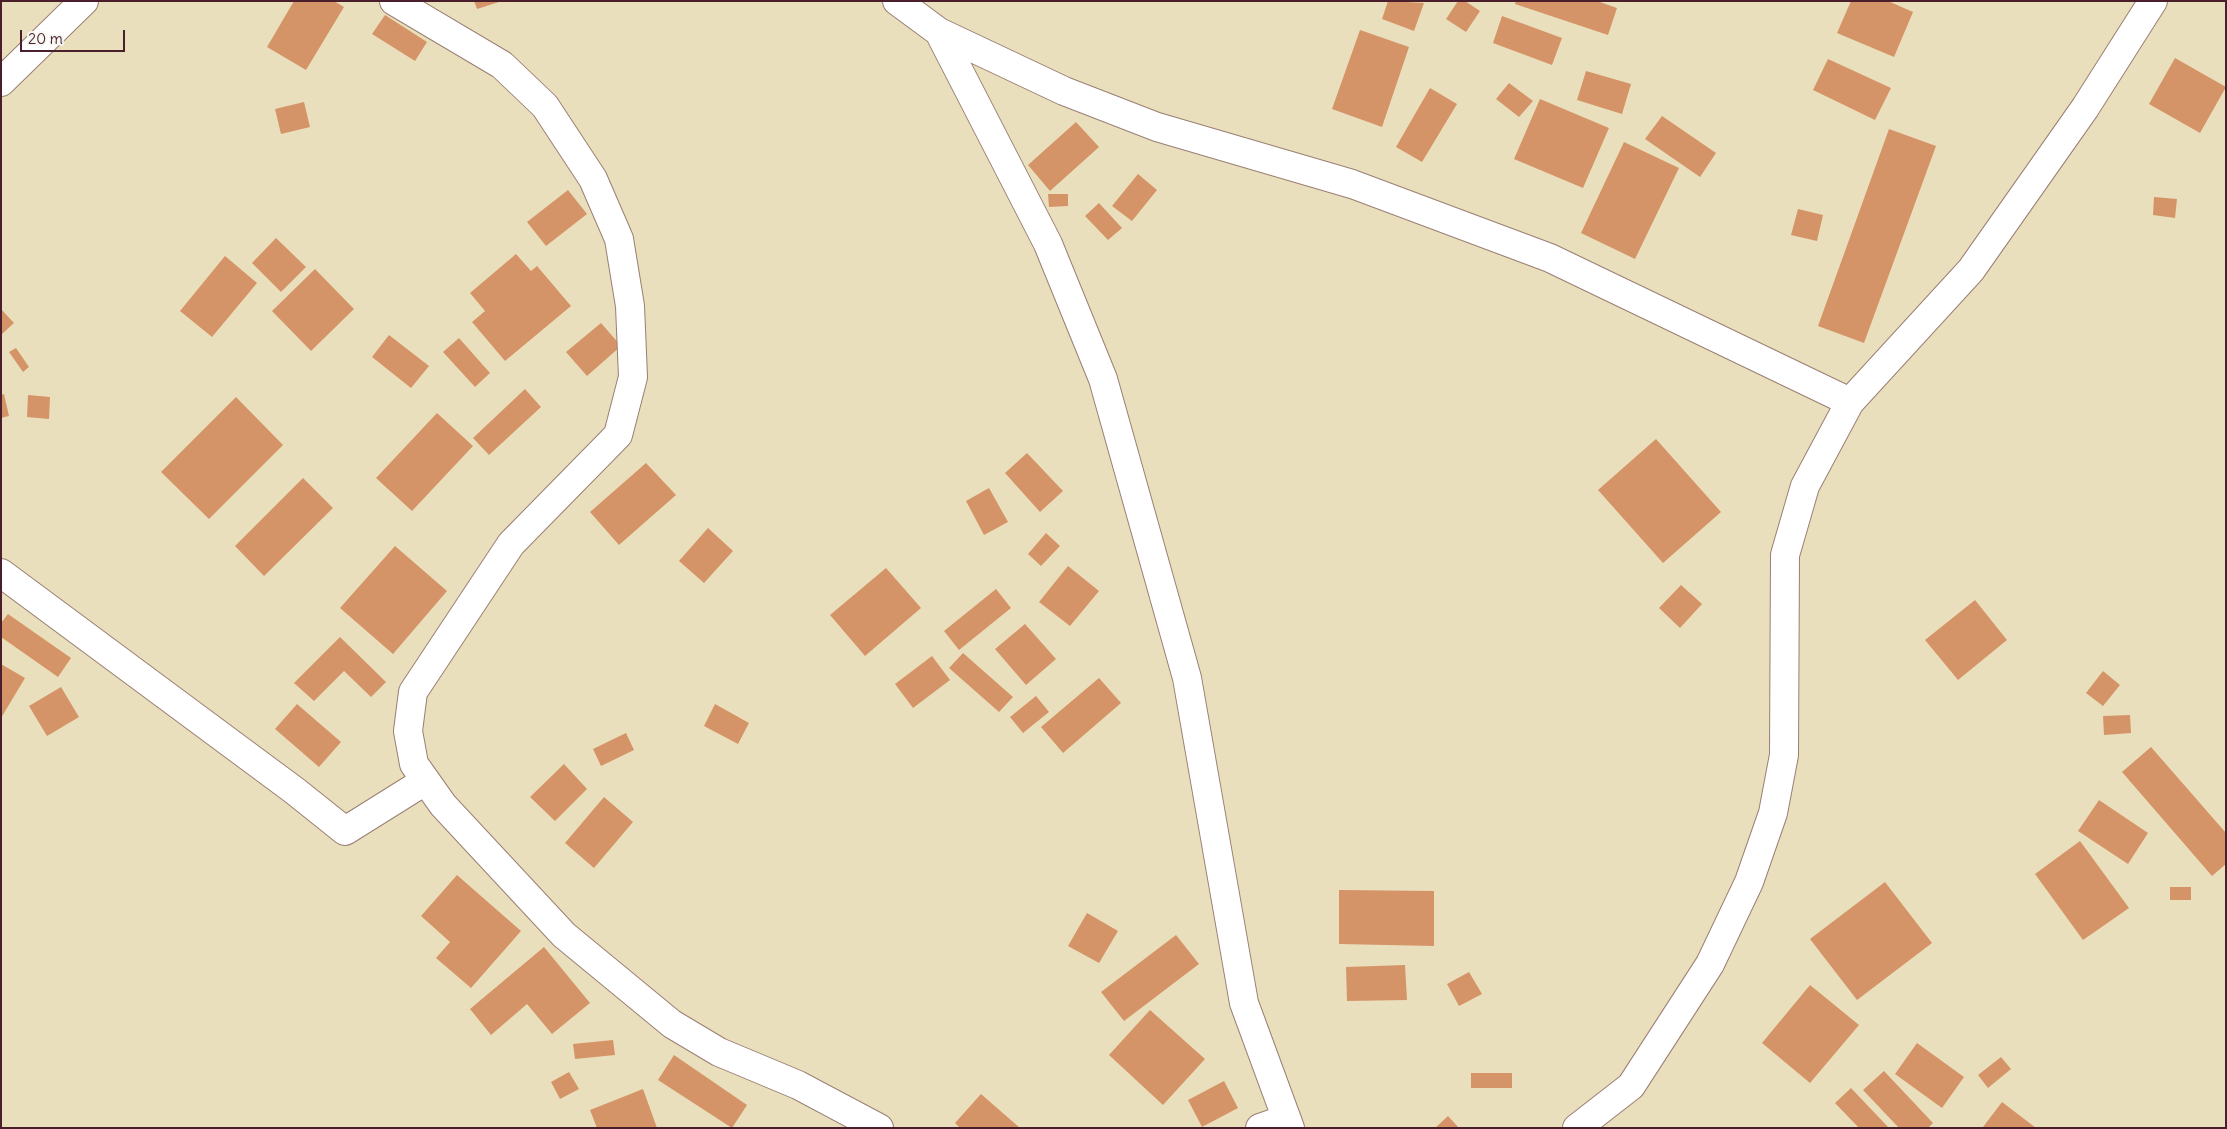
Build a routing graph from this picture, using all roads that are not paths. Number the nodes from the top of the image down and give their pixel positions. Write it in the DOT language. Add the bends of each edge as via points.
graph roads {
  1 [pos="84,1"];
  2 [pos="394,1"];
  3 [pos="897,1"];
  4 [pos="2153,1"];
  5 [pos="939,32"];
  6 [pos="1,82"];
  7 [pos="1850,402"];
  8 [pos="1,574"];
  9 [pos="425,780"];
  10 [pos="1288,1123"];
  11 [pos="879,1128"];
  12 [pos="1260,1128"];
  13 [pos="1577,1128"];
  1 -- 6 [label="street"];
  2 -- 9 [label="street" via="502,65 545,106 593,179 619,238 630,306 632,350 633,376 618,435 511,544 413,692 408,731 414,764"];
  3 -- 5 [label="street"];
  4 -- 7 [label="street" via="2085,108 1971,270"];
  5 -- 7 [label="street" via="1064,91 1157,127 1352,184 1550,258"];
  5 -- 10 [label="street" via="1048,244 1103,379 1187,678 1244,1003"];
  7 -- 13 [label="street" via="1805,486 1785,555 1784,755 1773,813 1749,882 1710,964 1631,1086"];
  8 -- 9 [label="street" via="345,831"];
  9 -- 11 [label="street" via="443,805 564,935 672,1024 719,1052 798,1085"];
  10 -- 12 [label="street"];
}
